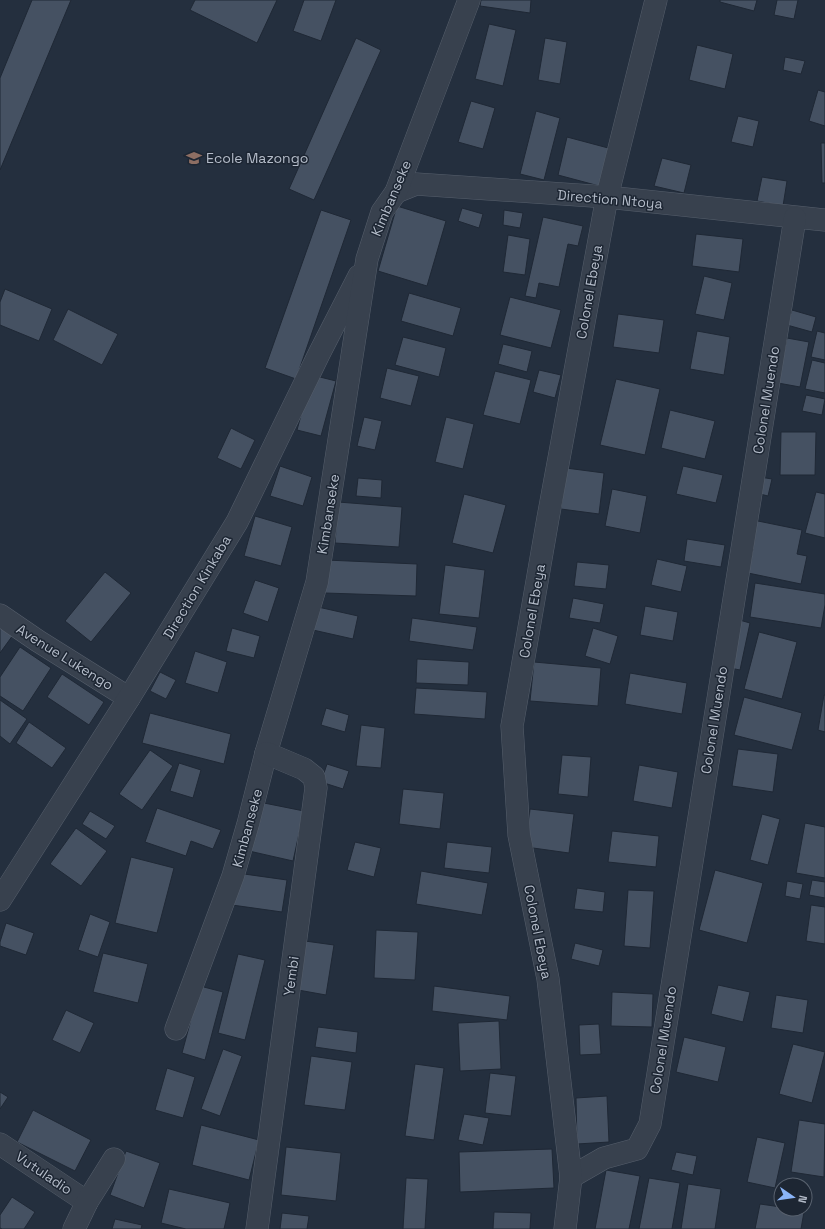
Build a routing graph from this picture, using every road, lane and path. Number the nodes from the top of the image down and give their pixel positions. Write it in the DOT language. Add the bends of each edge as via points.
graph roads {
  1 [pos="469,0"];
  2 [pos="656,0"];
  3 [pos="396,192"];
  4 [pos="607,197"];
  5 [pos="795,218"];
  6 [pos="825,220"];
  7 [pos="367,259"];
  8 [pos="0,615"];
  9 [pos="130,698"];
  10 [pos="266,753"];
  11 [pos="1,897"];
  12 [pos="176,1029"];
  13 [pos="0,1144"];
  14 [pos="114,1159"];
  15 [pos="571,1177"];
  16 [pos="87,1202"];
  17 [pos="74,1229"];
  18 [pos="257,1229"];
  19 [pos="565,1229"];
  1 -- 3 [label="street, Kimbanseke"];
  2 -- 4 [label="street, Colonel Ebeya"];
  3 -- 4 [label="street, Direction Ntoya" via="416,184"];
  3 -- 7 [label="street, Kimbanseke" via="382,212"];
  4 -- 5 [label="street, Direction Ntoya"];
  4 -- 15 [label="street, Colonel Ebeya" via="512,726 519,835 548,979"];
  5 -- 6 [label="street, Direction Ntoya"];
  5 -- 15 [label="street, Colonel Muendo" via="650,1124 637,1149 604,1158"];
  7 -- 9 [label="street, Direction Kinkaba" via="237,522"];
  7 -- 10 [label="street, Kimbanseke" via="317,582"];
  8 -- 9 [label="street, Avenue Lukengo"];
  9 -- 11 [label="street, Direction Kinkaba"];
  10 -- 12 [label="street, Kimbanseke" via="233,876"];
  10 -- 18 [label="street, Yembi" via="304,769 314,778 316,788"];
  13 -- 16 [label="street, Vutuladio"];
  14 -- 16 [label="street"];
  15 -- 19 [label="street, Colonel Ebeya"];
  16 -- 17 [label="street"];
}
